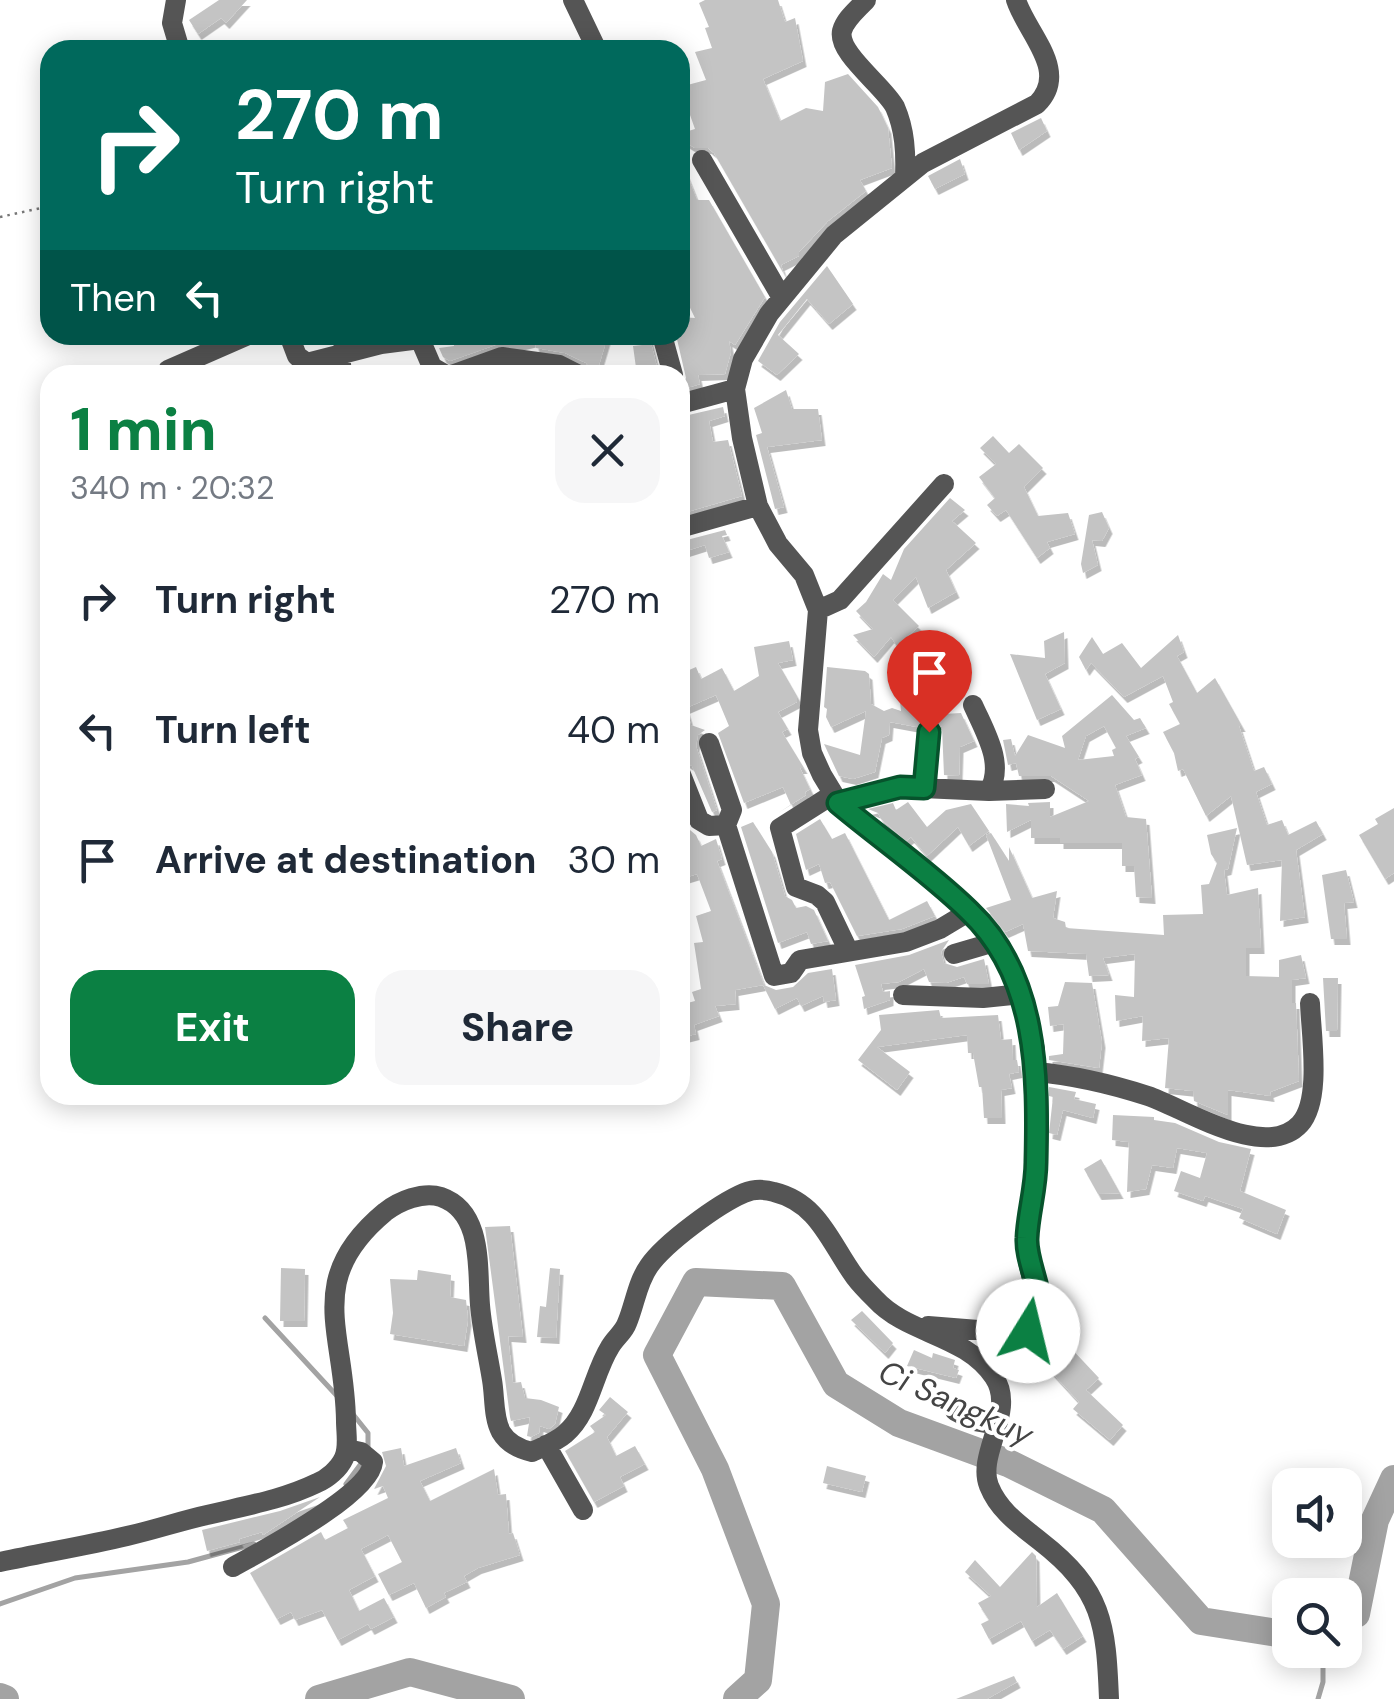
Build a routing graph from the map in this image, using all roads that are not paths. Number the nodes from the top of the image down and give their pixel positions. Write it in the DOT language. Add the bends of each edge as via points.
graph roads {
  1 [pos="176,0"];
  2 [pos="573,0"];
  3 [pos="866,0"];
  4 [pos="1016,0"];
  5 [pos="177,40"];
  6 [pos="592,40"];
  7 [pos="702,160"];
  8 [pos="905,177"];
  9 [pos="782,298"];
  10 [pos="225,345"];
  11 [pos="293,345"];
  12 [pos="379,345"];
  13 [pos="341,364"];
  14 [pos="179,365"];
  15 [pos="487,365"];
  16 [pos="532,365"];
  17 [pos="735,389"];
  18 [pos="690,400"];
  19 [pos="944,484"];
  20 [pos="758,506"];
  21 [pos="690,525"];
  22 [pos="818,610"];
  23 [pos="973,706"];
  24 [pos="929,732"];
  25 [pos="709,742"];
  26 [pos="924,788"];
  27 [pos="1046,789"];
  28 [pos="989,791"];
  29 [pos="690,797"];
  30 [pos="835,799"];
  31 [pos="726,825"];
  32 [pos="970,912"];
  33 [pos="996,942"];
  34 [pos="848,950"];
  35 [pos="954,954"];
  36 [pos="1022,994"];
  37 [pos="903,995"];
  38 [pos="1310,1003"];
  39 [pos="1035,1072"];
  40 [pos="918,1326"];
  41 [pos="955,1411"];
  42 [pos="996,1431"];
  43 [pos="546,1445"];
  44 [pos="360,1454"];
  45 [pos="583,1510"];
  46 [pos="0,1562"];
  47 [pos="232,1567"];
  48 [pos="1109,1699"];
  1 -- 5 [label="street"];
  2 -- 6 [label="street"];
  3 -- 8 [label="street" via="842,30 842,41 894,107 904,134"];
  4 -- 8 [label="street" via="1051,69 1047,94"];
  7 -- 9 [label="street"];
  8 -- 9 [label="street" via="834,235"];
  9 -- 17 [label="street" via="743,359"];
  10 -- 14 [label="street"];
  11 -- 13 [label="street" via="303,362"];
  12 -- 13 [label="street"];
  15 -- 16 [label="street" via="502,357"];
  17 -- 18 [label="street"];
  17 -- 20 [label="street"];
  19 -- 22 [label="street" via="840,600"];
  20 -- 21 [label="street"];
  20 -- 22 [label="street" via="804,575"];
  22 -- 30 [label="street" via="808,730"];
  23 -- 28 [label="street" via="997,771"];
  24 -- 26 [label="street"];
  25 -- 31 [label="street" via="732,810"];
  26 -- 28 [label="street"];
  26 -- 30 [label="street"];
  27 -- 28 [label="street"];
  29 -- 31 [label="street" via="705,825"];
  30 -- 32 [label="street"];
  30 -- 34 [label="street" via="784,822 780,832 796,887 825,902"];
  31 -- 34 [label="street" via="774,976 791,973 800,960"];
  32 -- 33 [label="street"];
  32 -- 34 [label="street" via="906,942"];
  33 -- 35 [label="street"];
  33 -- 36 [label="street"];
  36 -- 37 [label="street"];
  36 -- 39 [label="street"];
  38 -- 39 [label="street" via="1311,1100 1287,1134 1236,1132 1154,1098"];
  39 -- 40 [label="street" via="1036,1166 1026,1240 1041,1317 1016,1333"];
  40 -- 42 [label="street" via="970,1352 992,1374 1002,1398"];
  40 -- 43 [label="street" via="882,1306 811,1212 780,1194 751,1190 710,1212 648,1267 626,1326 576,1421"];
  41 -- 42 [label="street"];
  42 -- 48 [label="street" via="986,1475 990,1488 1004,1511 1059,1556 1090,1594 1106,1638"];
  43 -- 44 [label="street" via="518,1449 501,1432 475,1240 453,1204 422,1196 398,1202 360,1234 333,1290 346,1424"];
  43 -- 45 [label="street"];
  44 -- 46 [label="street" via="290,1494"];
  44 -- 47 [label="street" via="374,1468 366,1479 317,1519"];
}
